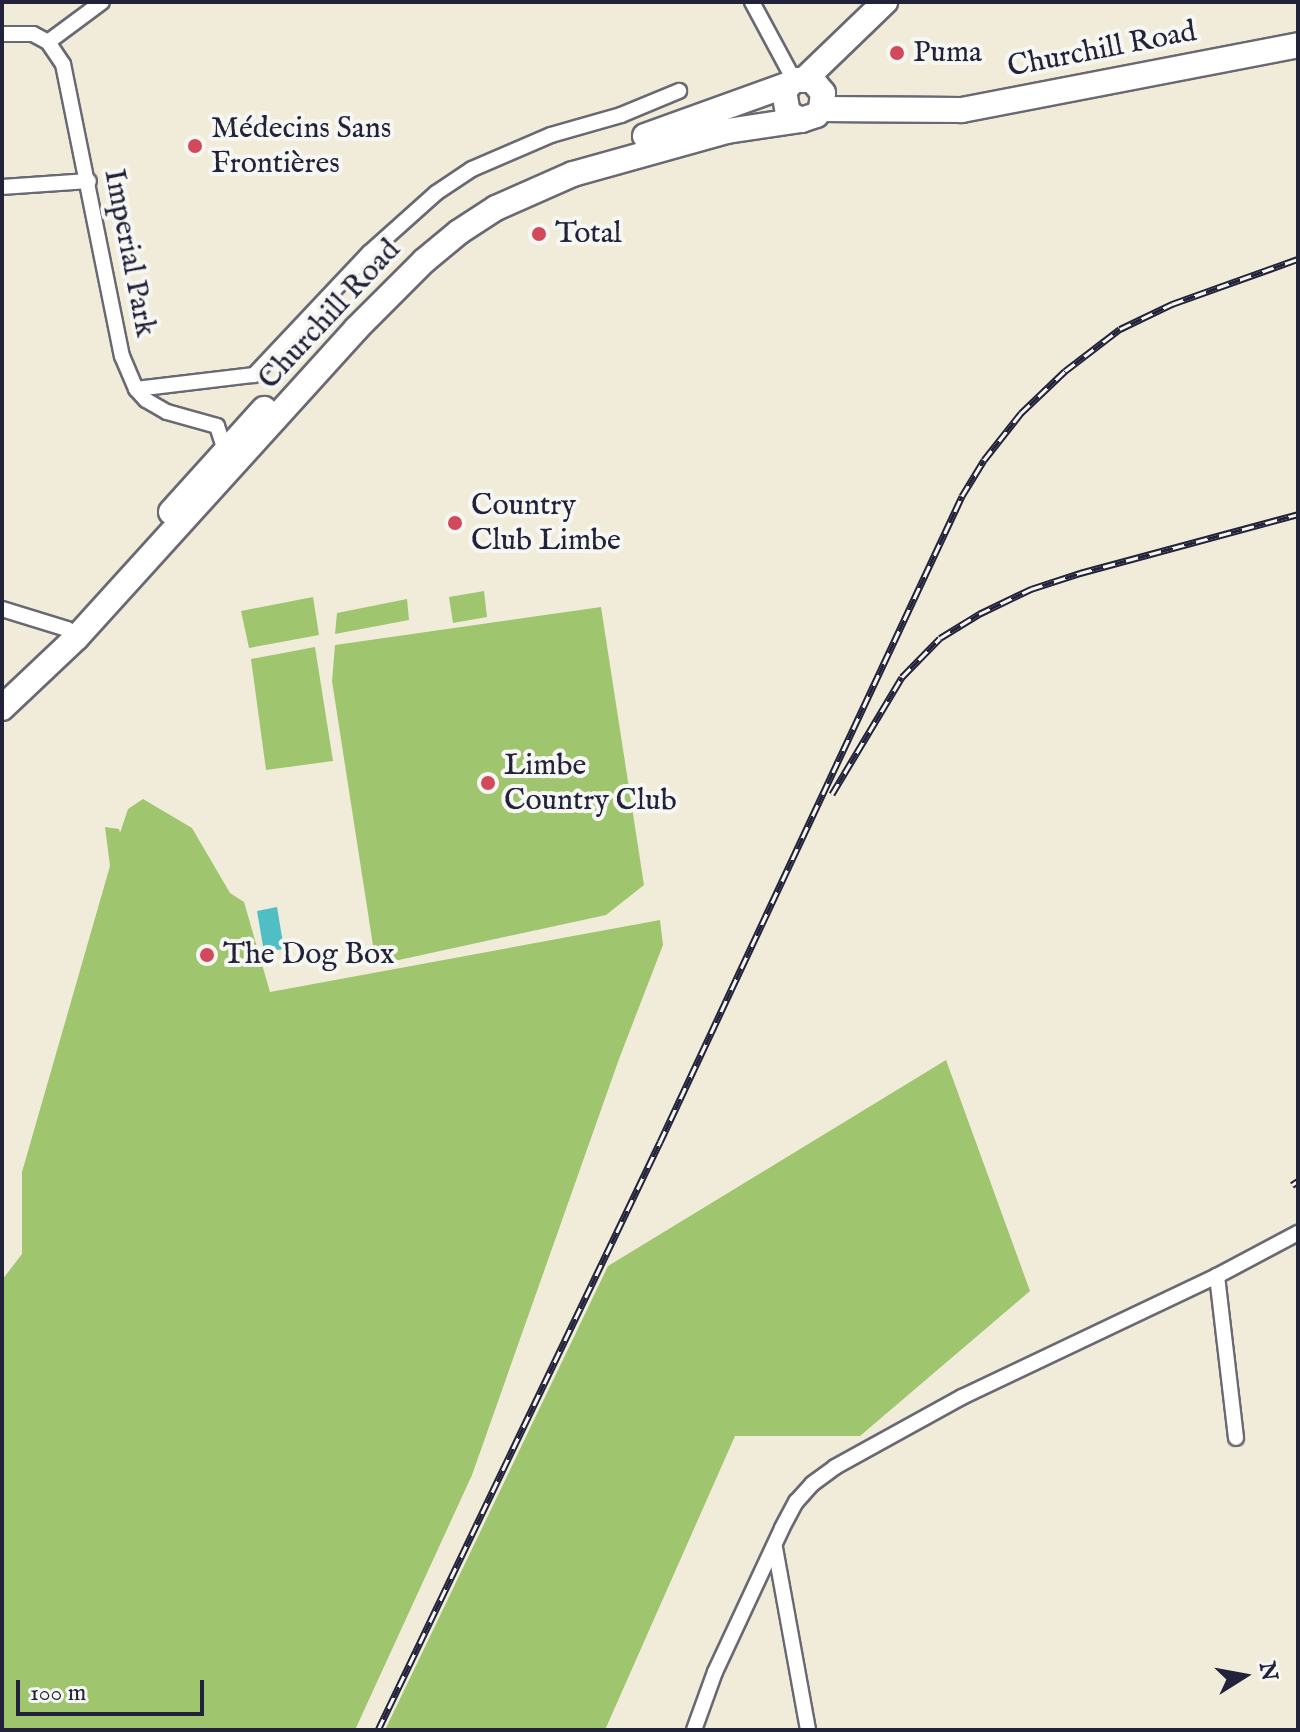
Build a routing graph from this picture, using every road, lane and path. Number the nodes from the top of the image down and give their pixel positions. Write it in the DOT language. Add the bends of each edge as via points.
graph roads {
  1 [pos="102,2"];
  2 [pos="752,2"];
  3 [pos="885,2"];
  4 [pos="2,34"];
  5 [pos="48,42"];
  6 [pos="1298,45"];
  7 [pos="796,81"];
  8 [pos="679,91"];
  9 [pos="811,114"];
  10 [pos="89,181"];
  11 [pos="2,187"];
  12 [pos="136,389"];
  13 [pos="228,460"];
  14 [pos="2,609"];
  15 [pos="72,633"];
  16 [pos="2,691"];
  17 [pos="2,708"];
  18 [pos="1298,1233"];
  19 [pos="1217,1276"];
  20 [pos="1236,1438"];
  21 [pos="774,1548"];
  22 [pos="694,1730"];
  23 [pos="808,1730"];
  1 -- 5 [label="street"];
  2 -- 7 [label="street"];
  3 -- 7 [label="highway"];
  4 -- 5 [label="street" via="33,34"];
  5 -- 10 [label="street, Imperial Park" via="70,84"];
  6 -- 9 [label="highway, Churchill Road" via="962,110"];
  7 -- 9 [label="highway" via="784,106"];
  7 -- 9 [label="highway" via="819,85 823,93"];
  7 -- 13 [label="highway, Churchill Road" via="537,178 452,223 386,282"];
  8 -- 12 [label="street" via="551,135 436,193 369,253 254,375"];
  9 -- 13 [label="highway, Churchill Road" via="650,150 573,174 496,208 424,261"];
  10 -- 11 [label="street"];
  10 -- 12 [label="street, Imperial Park" via="122,356"];
  12 -- 13 [label="street" via="167,412 217,426"];
  13 -- 15 [label="highway, Churchill Road"];
  14 -- 15 [label="street"];
  15 -- 16 [label="highway, Churchill Road"];
  15 -- 17 [label="highway, Churchill Road"];
  18 -- 19 [label="street"];
  19 -- 20 [label="street"];
  19 -- 21 [label="street" via="962,1397 835,1467 796,1502"];
  21 -- 22 [label="street" via="715,1672"];
  21 -- 23 [label="street"];
}
